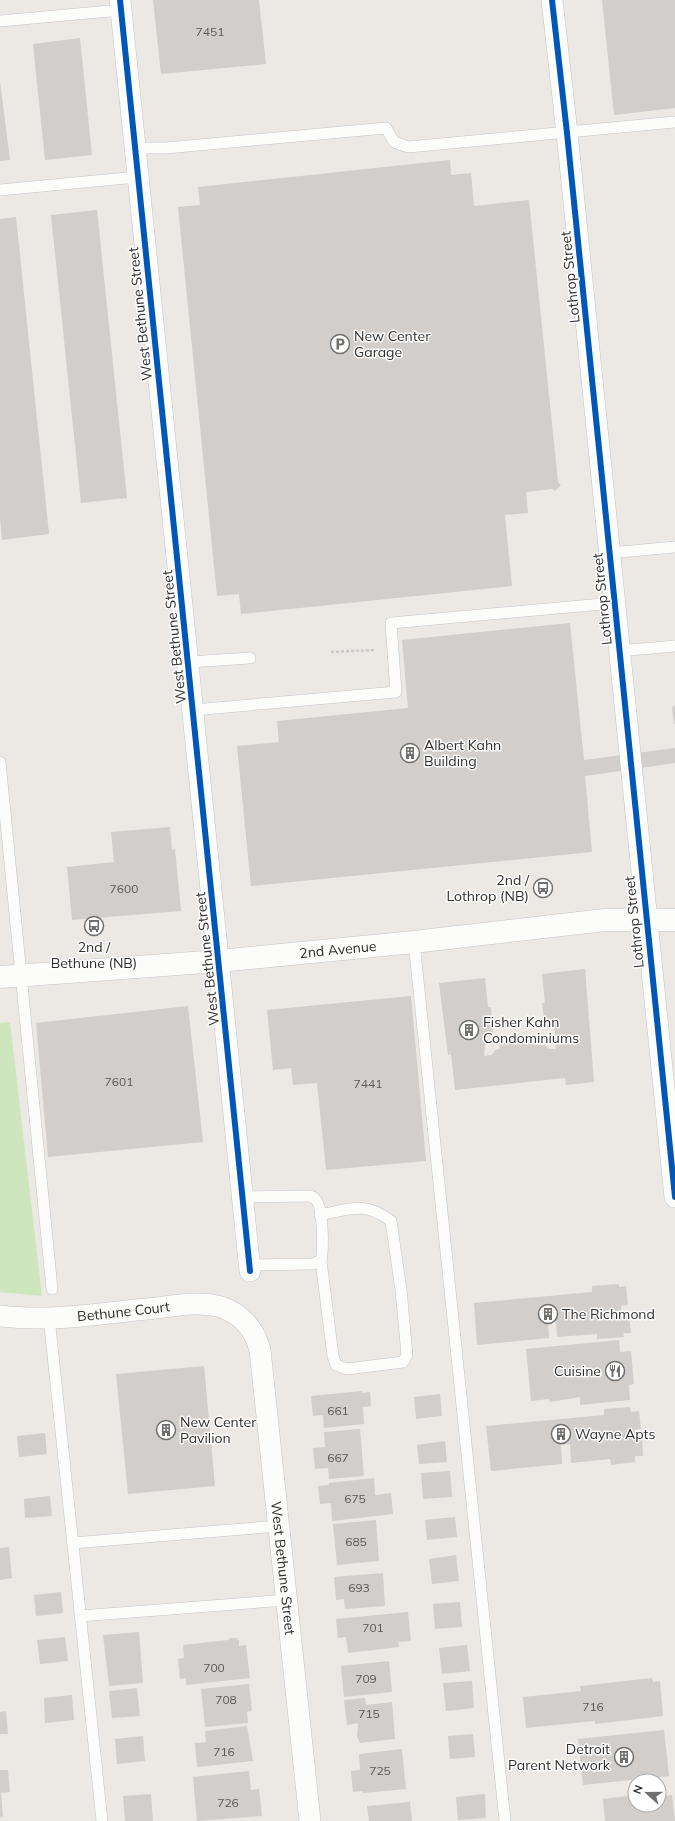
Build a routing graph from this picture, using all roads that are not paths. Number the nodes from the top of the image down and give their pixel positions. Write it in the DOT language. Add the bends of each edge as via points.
graph roads {
  1 [pos="552,0"];
  2 [pos="120,5"];
  3 [pos="0,21"];
  4 [pos="675,122"];
  5 [pos="567,133"];
  6 [pos="135,148"];
  7 [pos="137,177"];
  8 [pos="0,190"];
  9 [pos="675,547"];
  10 [pos="609,553"];
  11 [pos="614,603"];
  12 [pos="675,646"];
  13 [pos="619,651"];
  14 [pos="250,658"];
  15 [pos="189,662"];
  16 [pos="193,710"];
  17 [pos="0,762"];
  18 [pos="646,920"];
  19 [pos="675,920"];
  20 [pos="414,942"];
  21 [pos="219,961"];
  22 [pos="10,976"];
  23 [pos="675,1197"];
  24 [pos="244,1198"];
  25 [pos="320,1215"];
  26 [pos="320,1261"];
  27 [pos="250,1268"];
  28 [pos="52,1289"];
  29 [pos="0,1316"];
  30 [pos="49,1317"];
  31 [pos="243,1319"];
  32 [pos="278,1526"];
  33 [pos="73,1543"];
  34 [pos="287,1600"];
  35 [pos="80,1616"];
  36 [pos="102,1821"];
  37 [pos="310,1821"];
  38 [pos="505,1821"];
  1 -- 5 [label="street, Lothrop Street"];
  2 -- 3 [label="lane"];
  2 -- 6 [label="street, West Bethune Street"];
  4 -- 5 [label="lane"];
  5 -- 6 [label="lane" via="408,147 394,142 386,128 166,148"];
  5 -- 10 [label="street, Lothrop Street"];
  6 -- 7 [label="street, West Bethune Street"];
  7 -- 8 [label="lane"];
  7 -- 15 [label="street, West Bethune Street"];
  9 -- 10 [label="lane"];
  10 -- 11 [label="street, Lothrop Street"];
  11 -- 13 [label="street, Lothrop Street"];
  11 -- 16 [label="lane" via="390,623 396,692"];
  12 -- 13 [label="lane"];
  13 -- 18 [label="street, Lothrop Street"];
  14 -- 15 [label="lane"];
  15 -- 16 [label="street, West Bethune Street"];
  16 -- 21 [label="street, West Bethune Street"];
  17 -- 22 [label="lane"];
  18 -- 19 [label="street, 2nd Avenue"];
  18 -- 20 [label="street, 2nd Avenue" via="605,920"];
  18 -- 23 [label="street, Lothrop Street"];
  20 -- 21 [label="street, 2nd Avenue"];
  20 -- 38 [label="lane"];
  21 -- 22 [label="street, 2nd Avenue"];
  21 -- 24 [label="street, West Bethune Street"];
  22 -- 28 [label="lane"];
  24 -- 25 [label="lane" via="310,1196 316,1199"];
  24 -- 27 [label="street, West Bethune Street"];
  25 -- 26 [label="lane" via="323,1250"];
  25 -- 26 [label="lane" via="360,1207 379,1212 392,1221 407,1354 403,1362 347,1369 336,1365"];
  26 -- 27 [label="lane" via="312,1264"];
  29 -- 30 [label="street, Bethune Court"];
  30 -- 31 [label="street, Bethune Court" via="65,1318 208,1304"];
  30 -- 33 [label="lane"];
  31 -- 32 [label="street, West Bethune Street" via="252,1329 260,1350"];
  32 -- 33 [label="lane"];
  32 -- 34 [label="street, West Bethune Street"];
  33 -- 35 [label="lane"];
  34 -- 35 [label="lane"];
  34 -- 37 [label="street, West Bethune Street"];
  35 -- 36 [label="lane"];
}
